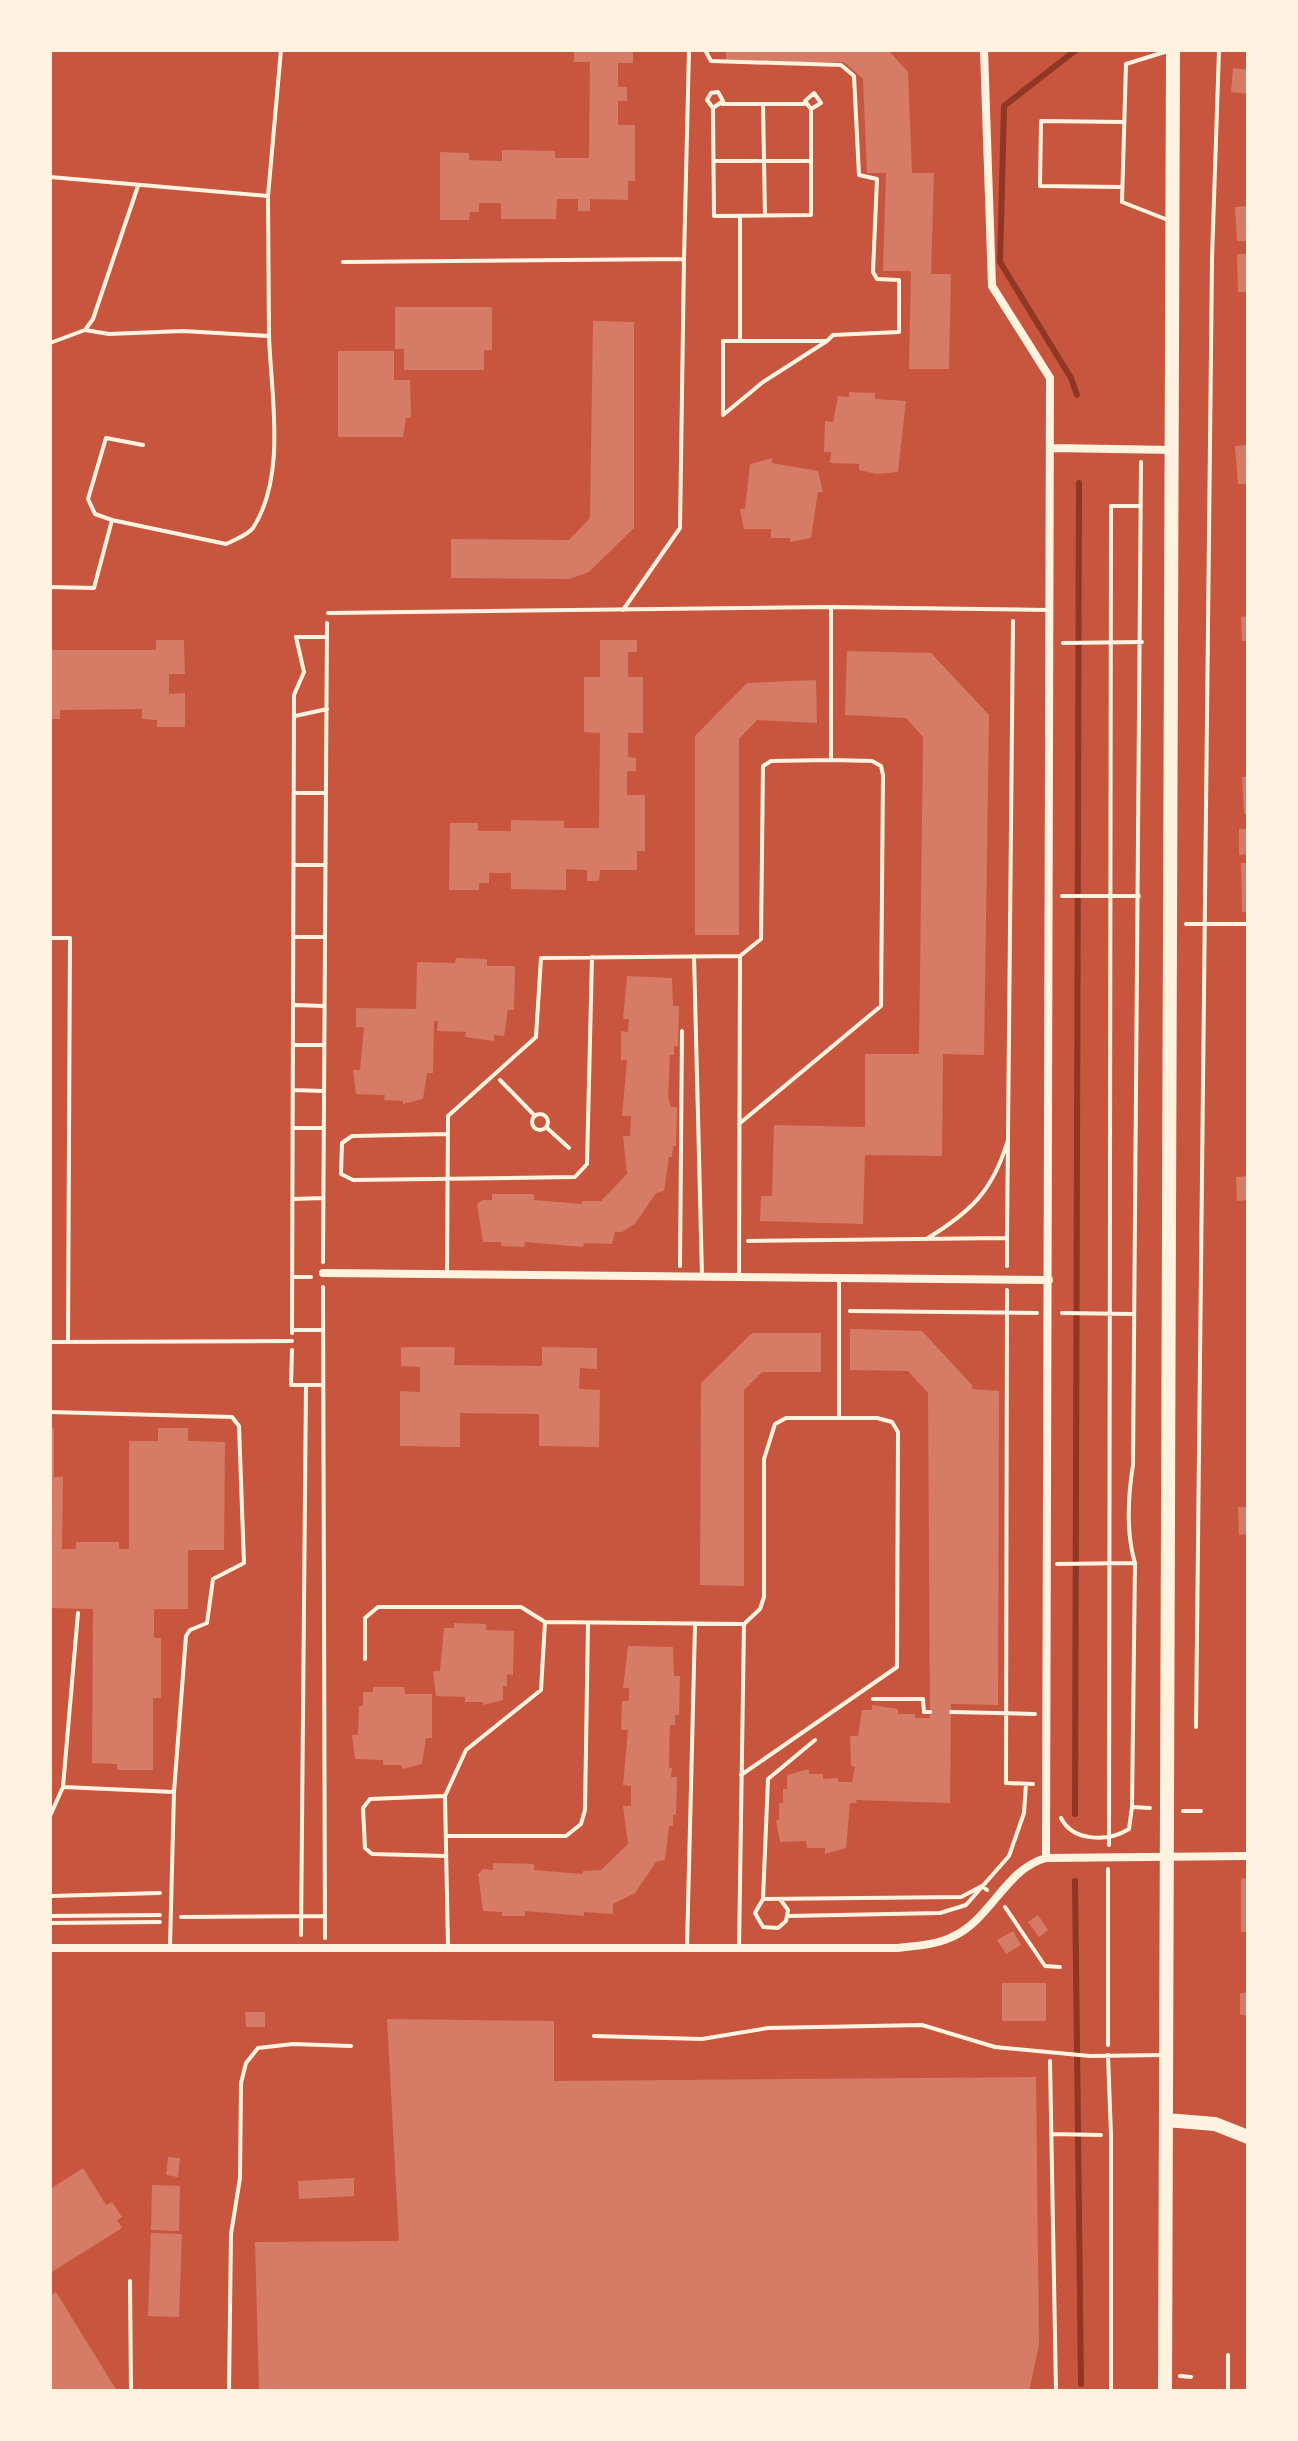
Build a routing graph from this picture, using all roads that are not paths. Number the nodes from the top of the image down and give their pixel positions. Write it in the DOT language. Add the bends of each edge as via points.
graph roads {
  1 [pos="689,50"];
  2 [pos="984,50"];
  3 [pos="1172,50"];
  4 [pos="1124,122"];
  5 [pos="1122,187"];
  6 [pos="1175,223"];
  7 [pos="684,259"];
  8 [pos="343,262"];
  9 [pos="1051,448"];
  10 [pos="1174,450"];
  11 [pos="831,607"];
  12 [pos="623,610"];
  13 [pos="1050,610"];
  14 [pos="328,613"];
  15 [pos="831,760"];
  16 [pos="50,938"];
  17 [pos="694,956"];
  18 [pos="740,956"];
  19 [pos="592,957"];
  20 [pos="739,1124"];
  21 [pos="448,1134"];
  22 [pos="447,1180"];
  23 [pos="447,1274"];
  24 [pos="323,1275"];
  25 [pos="702,1276"];
  26 [pos="739,1277"];
  27 [pos="839,1278"];
  28 [pos="1049,1280"];
  29 [pos="292,1341"];
  30 [pos="50,1342"];
  31 [pos="68,1342"];
  32 [pos="50,1412"];
  33 [pos="839,1417"];
  34 [pos="78,1613"];
  35 [pos="545,1622"];
  36 [pos="588,1623"];
  37 [pos="744,1624"];
  38 [pos="695,1626"];
  39 [pos="365,1659"];
  40 [pos="741,1775"];
  41 [pos="63,1787"];
  42 [pos="174,1792"];
  43 [pos="445,1796"];
  44 [pos="50,1816"];
  45 [pos="446,1836"];
  46 [pos="446,1856"];
  47 [pos="1248,1856"];
  48 [pos="1167,1857"];
  49 [pos="1046,1858"];
  50 [pos="50,1948"];
  51 [pos="448,1948"];
  52 [pos="687,1948"];
  53 [pos="170,1949"];
  54 [pos="739,1949"];
  55 [pos="594,2036"];
  56 [pos="351,2046"];
  57 [pos="1108,2055"];
  58 [pos="1166,2055"];
  59 [pos="1166,2120"];
  60 [pos="1248,2137"];
  61 [pos="130,2281"];
  62 [pos="1228,2355"];
  63 [pos="131,2391"];
  64 [pos="229,2391"];
  65 [pos="1111,2391"];
  66 [pos="1165,2391"];
  67 [pos="1228,2391"];
  1 -- 7 [label="lane"];
  2 -- 9 [label="street" via="992,286 1050,378"];
  3 -- 4 [label="lane" via="1126,64"];
  3 -- 6 [label="main road"];
  4 -- 5 [label="lane"];
  4 -- 5 [label="lane" via="1041,121 1040,186"];
  5 -- 6 [label="lane" via="1122,202"];
  6 -- 10 [label="main road"];
  7 -- 8 [label="lane"];
  7 -- 12 [label="lane" via="680,528"];
  9 -- 10 [label="street"];
  9 -- 13 [label="street"];
  10 -- 48 [label="main road"];
  11 -- 12 [label="lane"];
  11 -- 13 [label="lane"];
  11 -- 15 [label="lane"];
  12 -- 14 [label="lane"];
  13 -- 28 [label="street"];
  15 -- 18 [label="lane" via="771,761 763,766 761,939"];
  15 -- 20 [label="lane" via="881,766 881,1006"];
  16 -- 31 [label="lane" via="70,938"];
  17 -- 18 [label="lane"];
  17 -- 19 [label="lane"];
  17 -- 25 [label="lane"];
  18 -- 20 [label="lane"];
  19 -- 21 [label="lane" via="541,958 536,1037 448,1116"];
  19 -- 22 [label="lane" via="587,1164 575,1177"];
  20 -- 26 [label="lane"];
  21 -- 22 [label="lane"];
  21 -- 22 [label="lane" via="352,1136 342,1143 341,1174 353,1180"];
  22 -- 23 [label="lane"];
  23 -- 24 [label="street"];
  23 -- 25 [label="street"];
  25 -- 26 [label="street"];
  26 -- 27 [label="street"];
  27 -- 28 [label="street"];
  27 -- 33 [label="lane"];
  28 -- 49 [label="street"];
  29 -- 31 [label="lane"];
  30 -- 31 [label="lane"];
  32 -- 42 [label="lane" via="237,1420 244,1563 215,1576 207,1623 186,1636"];
  33 -- 37 [label="lane" via="786,1418 775,1424 768,1438 764,1597"];
  33 -- 40 [label="lane" via="877,1418 892,1422 898,1432 897,1667"];
  34 -- 41 [label="lane"];
  35 -- 36 [label="lane"];
  35 -- 39 [label="lane" via="521,1607 378,1607 365,1618"];
  35 -- 43 [label="lane" via="541,1690 466,1750"];
  36 -- 38 [label="lane"];
  36 -- 45 [label="lane" via="581,1824 566,1836"];
  37 -- 38 [label="lane"];
  37 -- 40 [label="lane"];
  38 -- 52 [label="lane"];
  40 -- 54 [label="lane"];
  41 -- 42 [label="lane"];
  41 -- 44 [label="lane"];
  42 -- 53 [label="lane"];
  43 -- 45 [label="lane"];
  43 -- 46 [label="lane" via="370,1799 363,1808 367,1851"];
  45 -- 46 [label="lane"];
  46 -- 51 [label="lane"];
  47 -- 48 [label="street"];
  48 -- 49 [label="street"];
  48 -- 58 [label="main road"];
  49 -- 54 [label="street" via="1022,1870 970,1926 931,1944"];
  50 -- 53 [label="street"];
  51 -- 52 [label="street"];
  51 -- 53 [label="street"];
  52 -- 54 [label="street"];
  55 -- 57 [label="lane" via="702,2039 768,2028 922,2025 995,2047"];
  56 -- 64 [label="lane" via="258,2048 246,2063 240,2178 231,2234"];
  57 -- 58 [label="lane"];
  57 -- 65 [label="lane"];
  58 -- 59 [label="main road"];
  59 -- 60 [label="main road" via="1215,2124"];
  59 -- 66 [label="main road"];
  61 -- 63 [label="lane"];
  62 -- 67 [label="lane"];
}
